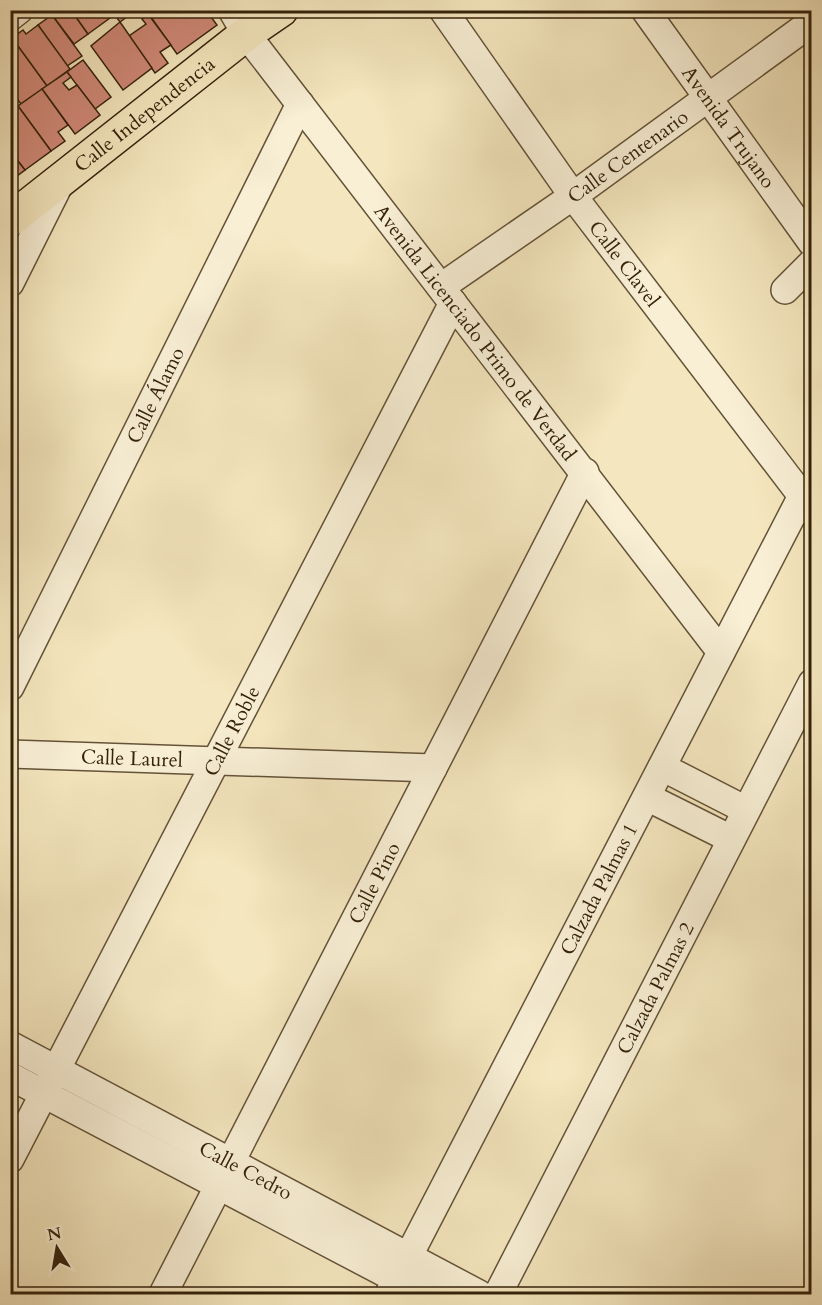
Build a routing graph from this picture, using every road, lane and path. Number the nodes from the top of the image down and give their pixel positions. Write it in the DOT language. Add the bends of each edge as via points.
graph roads {
  1 [pos="19,10"];
  2 [pos="281,10"];
  3 [pos="443,10"];
  4 [pos="645,10"];
  5 [pos="10,17"];
  6 [pos="239,22"];
  7 [pos="812,22"];
  8 [pos="706,99"];
  9 [pos="300,104"];
  10 [pos="60,183"];
  11 [pos="573,196"];
  12 [pos="10,220"];
  13 [pos="812,243"];
  14 [pos="812,263"];
  15 [pos="10,283"];
  16 [pos="785,290"];
  17 [pos="447,295"];
  18 [pos="585,472"];
  19 [pos="808,498"];
  20 [pos="721,652"];
  21 [pos="812,683"];
  22 [pos="10,687"];
  23 [pos="10,754"];
  24 [pos="215,761"];
  25 [pos="662,767"];
  26 [pos="433,768"];
  27 [pos="646,796"];
  28 [pos="746,810"];
  29 [pos="731,839"];
  30 [pos="10,1046"];
  31 [pos="10,1076"];
  32 [pos="51,1082"];
  33 [pos="10,1159"];
  34 [pos="225,1174"];
  35 [pos="409,1256"];
  36 [pos="393,1287"];
  37 [pos="163,1294"];
  38 [pos="425,1294"];
  39 [pos="480,1294"];
  40 [pos="498,1294"];
  1 -- 5 [label="street"];
  2 -- 6 [label="main road, Calle Independencia"];
  3 -- 11 [label="street, Calle Clavel"];
  4 -- 8 [label="street, Avenida Trujano"];
  6 -- 9 [label="street, Avenida Licenciado Primo de Verdad"];
  6 -- 10 [label="main road, Calle Independencia"];
  7 -- 8 [label="street, Calle Centenario"];
  8 -- 11 [label="street, Calle Centenario"];
  8 -- 13 [label="street, Avenida Trujano"];
  9 -- 17 [label="street, Avenida Licenciado Primo de Verdad"];
  9 -- 22 [label="street, Calle Álamo"];
  10 -- 12 [label="main road, Calle Independencia"];
  10 -- 15 [label="street"];
  11 -- 17 [label="street, Calle Centenario"];
  11 -- 19 [label="street, Calle Clavel"];
  14 -- 16 [label="street"];
  17 -- 18 [label="street, Avenida Licenciado Primo de Verdad"];
  17 -- 24 [label="street, Calle Roble"];
  18 -- 20 [label="street, Avenida Licenciado Primo de Verdad"];
  18 -- 26 [label="street, Calle Pino"];
  19 -- 20 [label="street, Calzada Palmas 1"];
  20 -- 25 [label="street, Calzada Palmas 1"];
  21 -- 28 [label="street, Calzada Palmas 2"];
  23 -- 24 [label="street, Calle Laurel"];
  24 -- 26 [label="street, Calle Laurel"];
  24 -- 32 [label="street, Calle Roble"];
  25 -- 27 [label="street, Calzada Palmas 1"];
  25 -- 28 [label="street"];
  26 -- 34 [label="street, Calle Pino"];
  27 -- 29 [label="street"];
  27 -- 35 [label="street, Calzada Palmas 1"];
  28 -- 29 [label="street, Calzada Palmas 2"];
  29 -- 40 [label="street, Calzada Palmas 2"];
  30 -- 32 [label="street, Calle Cedro"];
  31 -- 32 [label="street, Calle Cedro"];
  32 -- 33 [label="street, Calle Roble"];
  32 -- 34 [label="street, Calle Cedro"];
  34 -- 35 [label="street, Calle Cedro"];
  34 -- 36 [label="street, Calle Cedro"];
  34 -- 37 [label="street, Calle Pino"];
  35 -- 36 [label="street, Calzada Palmas 1"];
  35 -- 39 [label="street, Calle Cedro"];
  36 -- 38 [label="street, Calle Cedro"];
}
